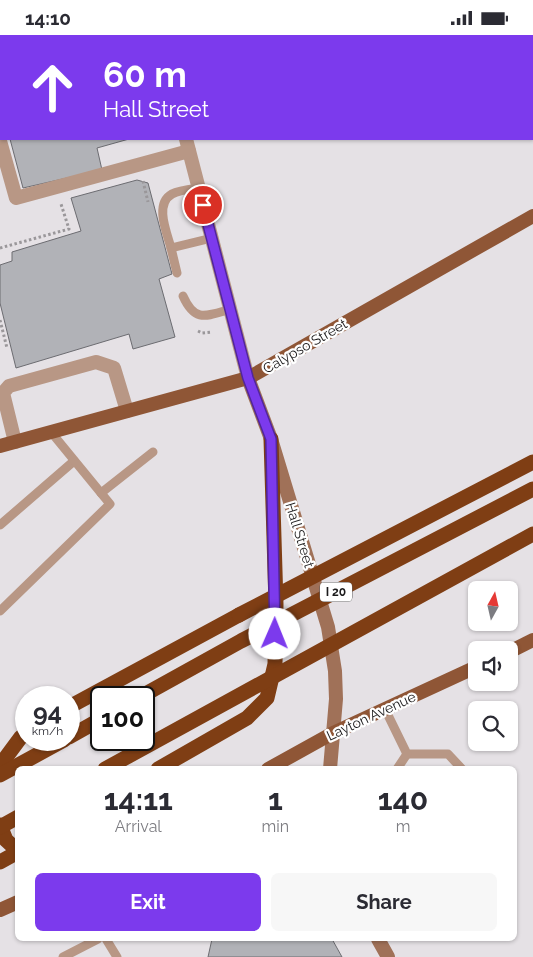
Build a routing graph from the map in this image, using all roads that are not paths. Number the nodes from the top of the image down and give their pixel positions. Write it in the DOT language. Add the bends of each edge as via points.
graph roads {
  1 [pos="0,141"];
  2 [pos="188,145"];
  3 [pos="199,188"];
  4 [pos="533,216"];
  5 [pos="212,238"];
  6 [pos="172,248"];
  7 [pos="177,273"];
  8 [pos="183,296"];
  9 [pos="231,309"];
  10 [pos="248,378"];
  11 [pos="127,411"];
  12 [pos="51,432"];
  13 [pos="271,439"];
  14 [pos="15,442"];
  15 [pos="0,446"];
  16 [pos="153,452"];
  17 [pos="74,461"];
  18 [pos="533,462"];
  19 [pos="533,489"];
  20 [pos="101,493"];
  21 [pos="0,525"];
  22 [pos="533,534"];
  23 [pos="0,611"];
  24 [pos="533,640"];
  25 [pos="518,648"];
  26 [pos="468,671"];
  27 [pos="155,689"];
  28 [pos="80,701"];
  29 [pos="385,709"];
  30 [pos="333,733"];
  31 [pos="15,744"];
  32 [pos="44,751"];
  33 [pos="408,754"];
  34 [pos="164,765"];
  35 [pos="16,766"];
  36 [pos="110,766"];
  37 [pos="273,766"];
  38 [pos="330,766"];
  39 [pos="399,766"];
  40 [pos="459,766"];
  41 [pos="0,767"];
  42 [pos="15,767"];
  43 [pos="0,775"];
  44 [pos="15,818"];
  45 [pos="0,826"];
  46 [pos="15,848"];
  47 [pos="15,853"];
  48 [pos="0,862"];
  49 [pos="15,902"];
  50 [pos="0,910"];
  51 [pos="94,941"];
  52 [pos="107,941"];
  53 [pos="383,941"];
  54 [pos="63,957"];
  55 [pos="117,957"];
  56 [pos="388,957"];
  1 -- 2 [label="street" via="16,198"];
  2 -- 3 [label="street, Hall Street"];
  3 -- 5 [label="street, Hall Street"];
  3 -- 6 [label="lane" via="172,193 165,201 162,213"];
  4 -- 10 [label="main road, Calypso Street"];
  5 -- 6 [label="lane"];
  5 -- 9 [label="street, Hall Street"];
  6 -- 7 [label="lane"];
  8 -- 9 [label="lane" via="189,309 198,314 208,316"];
  9 -- 10 [label="street, Hall Street"];
  10 -- 11 [label="main road, Calypso Street"];
  10 -- 13 [label="main road, Hall Street"];
  11 -- 12 [label="main road, Calypso Street"];
  11 -- 14 [label="street" via="114,368 96,362 26,381 9,386 3,393"];
  12 -- 14 [label="main road, Calypso Street"];
  12 -- 17 [label="lane"];
  13 -- 30 [label="main road, Hall Street" via="328,627 335,671"];
  13 -- 34 [label="highway" via="276,613 275,664 268,698 247,718"];
  14 -- 15 [label="main road, Calypso Street"];
  16 -- 20 [label="lane"];
  17 -- 20 [label="lane"];
  17 -- 21 [label="lane"];
  18 -- 28 [label="highway, bridge"];
  19 -- 27 [label="highway, I 20, bridge"];
  20 -- 23 [label="lane" via="110,505"];
  22 -- 36 [label="highway, bridge"];
  24 -- 25 [label="main road"];
  26 -- 29 [label="main road, Layton Avenue"];
  29 -- 30 [label="main road, Layton Avenue"];
  29 -- 33 [label="lane"];
  30 -- 37 [label="main road, Layton Avenue"];
  30 -- 38 [label="main road, Hall Street"];
  31 -- 41 [label="highway"];
  32 -- 35 [label="highway"];
  33 -- 39 [label="lane"];
  33 -- 40 [label="lane" via="448,754"];
  42 -- 43 [label="highway"];
  44 -- 45 [label="highway, bridge"];
  45 -- 46 [label="highway" via="6,840"];
  47 -- 48 [label="highway"];
  49 -- 50 [label="main road"];
  51 -- 54 [label="lane"];
  52 -- 55 [label="lane"];
  53 -- 56 [label="main road"];
}
